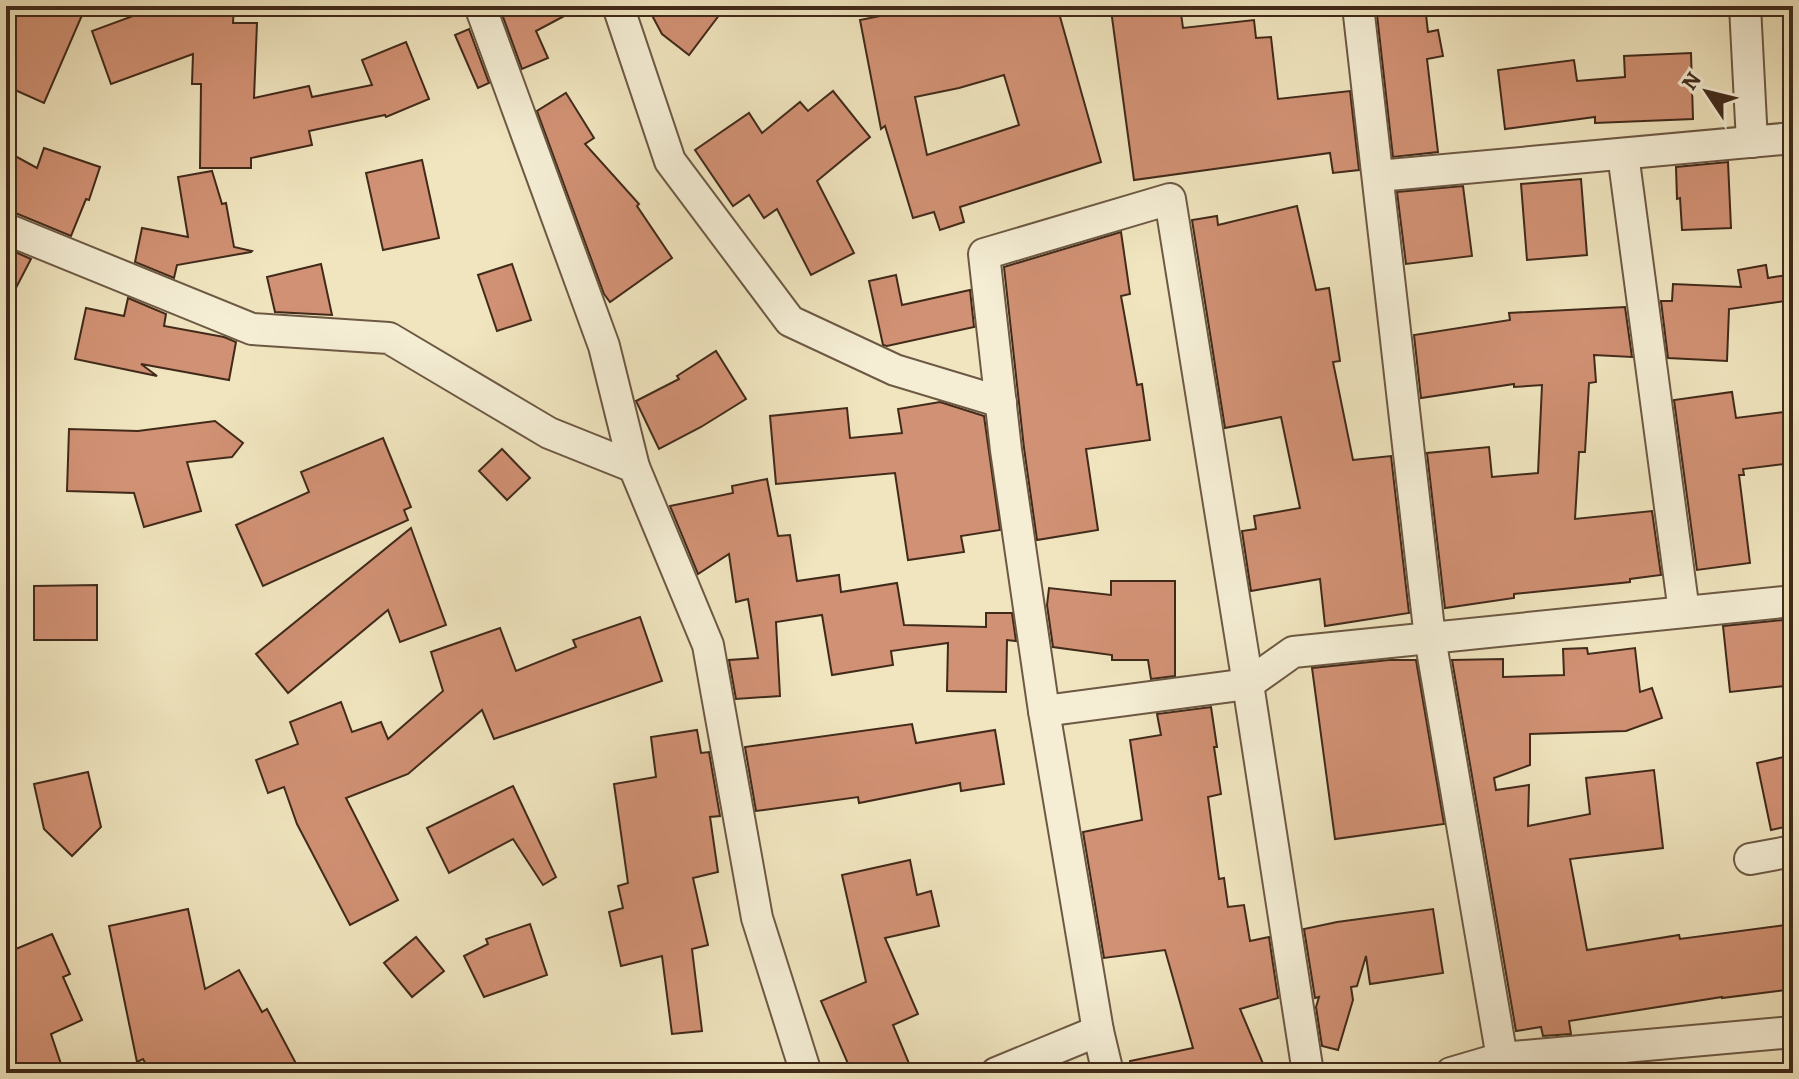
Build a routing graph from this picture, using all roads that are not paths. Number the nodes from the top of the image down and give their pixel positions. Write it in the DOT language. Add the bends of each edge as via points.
graph roads {
  1 [pos="480,6"];
  2 [pos="618,6"];
  3 [pos="1358,6"];
  4 [pos="1745,6"];
  5 [pos="1793,138"];
  6 [pos="1752,142"];
  7 [pos="1623,154"];
  8 [pos="1378,176"];
  9 [pos="6,229"];
  10 [pos="1001,402"];
  11 [pos="634,467"];
  12 [pos="1793,601"];
  13 [pos="1684,612"];
  14 [pos="1430,638"];
  15 [pos="1248,684"];
  16 [pos="1044,711"];
  17 [pos="1793,851"];
  18 [pos="1750,859"];
  19 [pos="1098,1031"];
  20 [pos="1793,1032"];
  21 [pos="1502,1058"];
  22 [pos="806,1073"];
  23 [pos="996,1073"];
  24 [pos="1108,1073"];
  25 [pos="1308,1073"];
  26 [pos="1451,1073"];
  1 -- 11 [label="street" via="604,346"];
  2 -- 10 [label="street" via="670,161 790,321 895,370"];
  3 -- 8 [label="street"];
  4 -- 6 [label="street"];
  5 -- 6 [label="street"];
  6 -- 7 [label="street"];
  7 -- 8 [label="street"];
  7 -- 13 [label="street"];
  8 -- 14 [label="street"];
  9 -- 11 [label="street" via="252,329 389,338 549,433"];
  10 -- 15 [label="street" via="984,254 1170,199"];
  10 -- 16 [label="street"];
  11 -- 22 [label="street" via="708,645 757,918"];
  12 -- 13 [label="street"];
  13 -- 14 [label="street"];
  14 -- 15 [label="street" via="1293,652"];
  14 -- 21 [label="street"];
  15 -- 16 [label="street"];
  15 -- 25 [label="street"];
  16 -- 19 [label="street"];
  17 -- 18 [label="street"];
  19 -- 23 [label="street"];
  19 -- 24 [label="street"];
  20 -- 21 [label="street"];
  21 -- 26 [label="street"];
}
